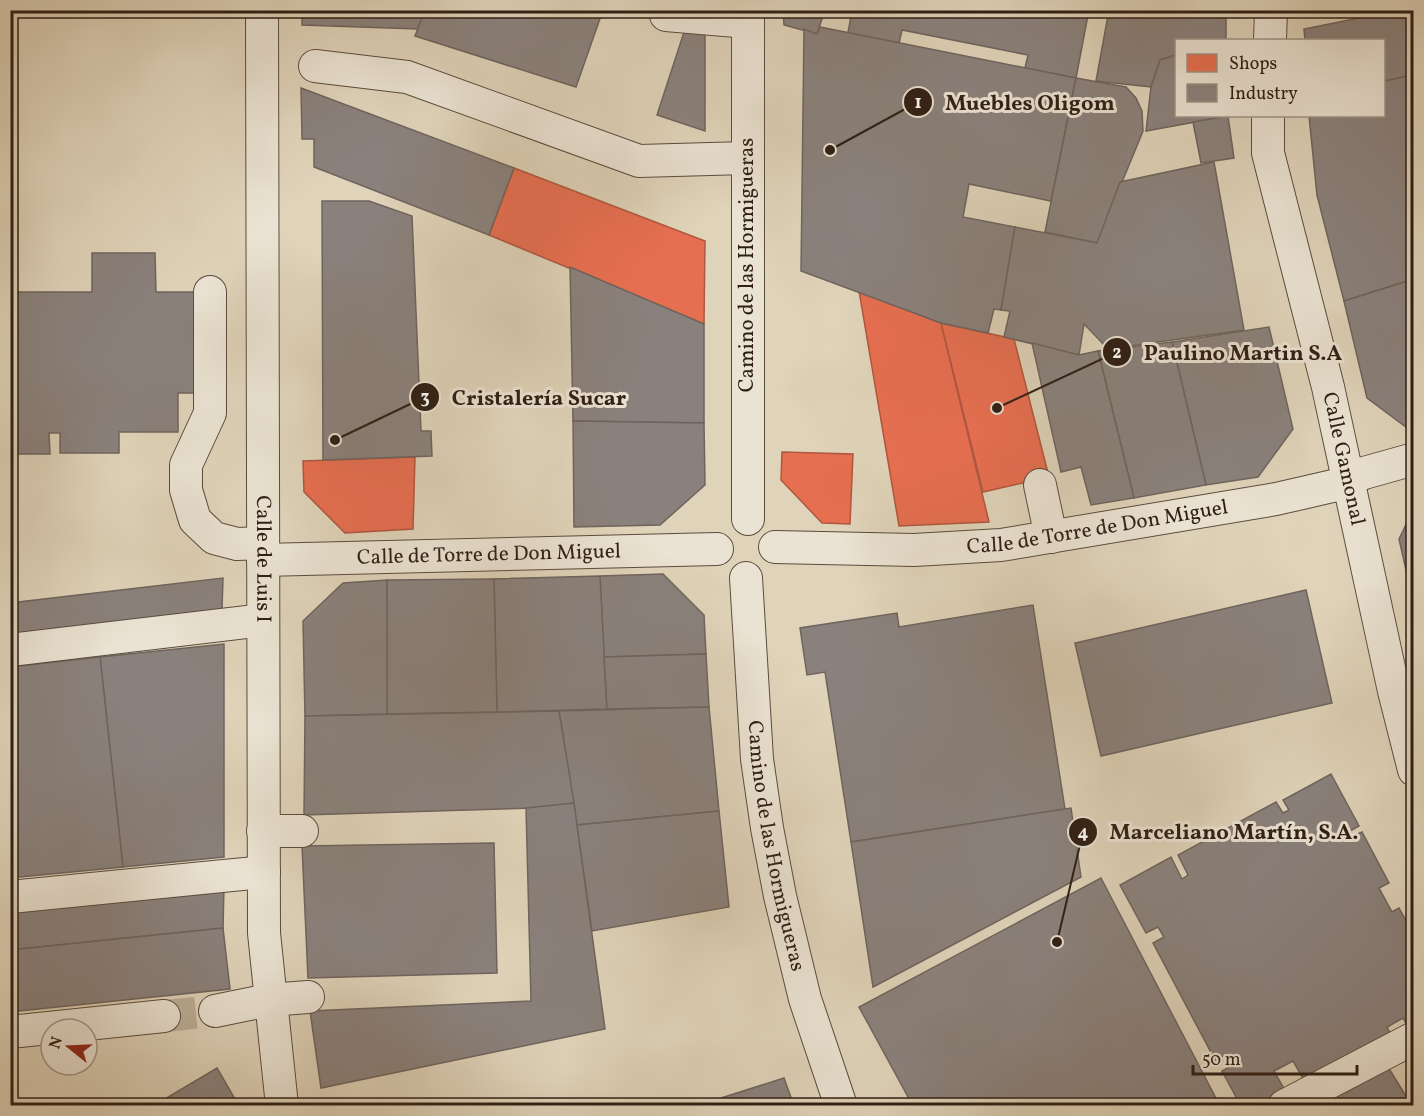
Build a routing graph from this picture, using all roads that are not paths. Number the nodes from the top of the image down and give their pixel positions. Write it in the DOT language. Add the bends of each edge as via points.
graph roads {
  1 [pos="262,10"];
  2 [pos="1271,10"];
  3 [pos="666,15"];
  4 [pos="748,16"];
  5 [pos="1270,39"];
  6 [pos="315,66"];
  7 [pos="1268,117"];
  8 [pos="746,158"];
  9 [pos="210,292"];
  10 [pos="1413,459"];
  11 [pos="1349,480"];
  12 [pos="1040,485"];
  13 [pos="748,519"];
  14 [pos="1051,537"];
  15 [pos="775,547"];
  16 [pos="717,549"];
  17 [pos="263,551"];
  18 [pos="746,578"];
  19 [pos="263,620"];
  20 [pos="10,650"];
  21 [pos="1408,727"];
  22 [pos="1413,770"];
  23 [pos="263,831"];
  24 [pos="302,831"];
  25 [pos="264,873"];
  26 [pos="10,897"];
  27 [pos="308,997"];
  28 [pos="269,1000"];
  29 [pos="214,1011"];
  30 [pos="164,1016"];
  31 [pos="10,1032"];
  32 [pos="1413,1038"];
  33 [pos="282,1106"];
  34 [pos="841,1106"];
  35 [pos="1284,1106"];
  1 -- 17 [label="street, Calle de Luis I"];
  2 -- 5 [label="street"];
  3 -- 4 [label="street"];
  4 -- 8 [label="street, Camino de las Hormigueras"];
  6 -- 8 [label="street" via="407,77 639,161"];
  7 -- 11 [label="street, Calle Gamonal" via="1268,153"];
  8 -- 13 [label="street, Camino de las Hormigueras"];
  9 -- 17 [label="street, Calle de Torre de Don Miguel" via="210,412 186,465 186,490 195,519 214,538"];
  10 -- 11 [label="street, Calle de Torre de Don Miguel"];
  11 -- 14 [label="street, Calle de Torre de Don Miguel" via="1276,499"];
  11 -- 21 [label="street, Calle Gamonal"];
  12 -- 14 [label="street"];
  13 -- 15 [label="street" via="771,534"];
  13 -- 16 [label="street" via="732,523 721,534"];
  14 -- 15 [label="street, Calle de Torre de Don Miguel" via="954,549"];
  15 -- 18 [label="street" via="771,562 761,574"];
  16 -- 17 [label="street, Calle de Torre de Don Miguel"];
  16 -- 18 [label="street" via="721,564 731,574"];
  17 -- 19 [label="street, Calle de Luis I"];
  18 -- 34 [label="street, Camino de las Hormigueras" via="757,759 767,828 805,999"];
  19 -- 20 [label="street"];
  19 -- 23 [label="street, Calle de Luis I"];
  21 -- 22 [label="street, Calle Gamonal"];
  23 -- 24 [label="street"];
  23 -- 25 [label="street, Calle de Luis I"];
  25 -- 26 [label="street"];
  25 -- 28 [label="street, Calle de Luis I"];
  27 -- 28 [label="street"];
  28 -- 29 [label="street"];
  28 -- 33 [label="street, Calle de Luis I"];
  30 -- 31 [label="street"];
  32 -- 35 [label="street"];
}
